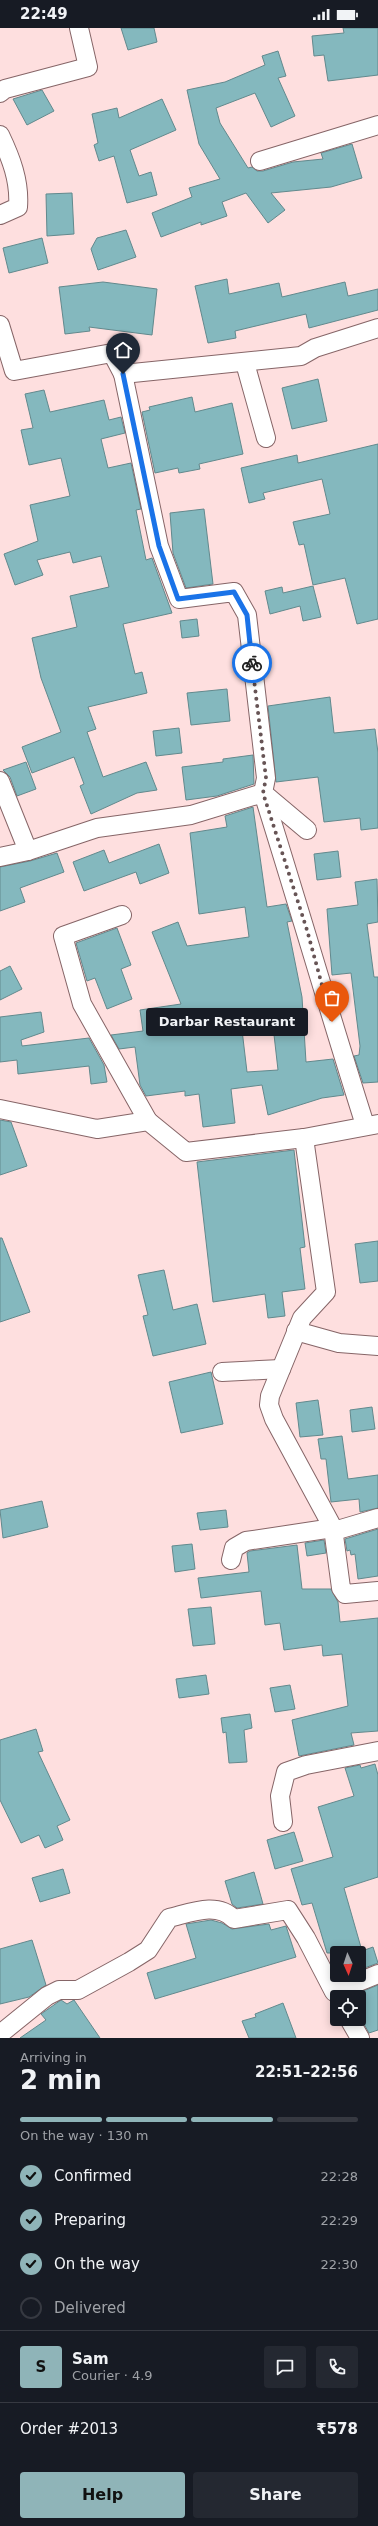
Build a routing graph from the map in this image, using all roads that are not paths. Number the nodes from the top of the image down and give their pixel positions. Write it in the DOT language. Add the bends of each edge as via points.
graph roads {
  1 [pos="79,28"];
  2 [pos="0,93"];
  3 [pos="378,125"];
  4 [pos="0,135"];
  5 [pos="260,161"];
  6 [pos="0,215"];
  7 [pos="0,325"];
  8 [pos="378,328"];
  9 [pos="245,363"];
  10 [pos="123,374"];
  11 [pos="266,438"];
  12 [pos="0,781"];
  13 [pos="263,793"];
  14 [pos="307,830"];
  15 [pos="28,851"];
  16 [pos="0,857"];
  17 [pos="122,915"];
  18 [pos="0,1109"];
  19 [pos="148,1121"];
  20 [pos="372,1125"];
  21 [pos="304,1138"];
  22 [pos="296,1331"];
  23 [pos="378,1346"];
  24 [pos="281,1369"];
  25 [pos="222,1372"];
  26 [pos="378,1518"];
  27 [pos="333,1530"];
  28 [pos="231,1560"];
  29 [pos="378,1591"];
  30 [pos="378,1751"];
  31 [pos="283,1822"];
  32 [pos="378,1974"];
  33 [pos="332,1990"];
  34 [pos="345,1990"];
  35 [pos="354,2026"];
  36 [pos="0,2034"];
  37 [pos="360,2038"];
  1 -- 2 [label="street" via="88,67 5,89"];
  3 -- 5 [label="street"];
  4 -- 6 [label="street" via="11,158 19,191 18,208"];
  7 -- 10 [label="street" via="14,371 112,353"];
  8 -- 9 [label="street" via="315,348 301,356"];
  9 -- 10 [label="street"];
  9 -- 11 [label="street"];
  10 -- 13 [label="street" via="159,546 178,599 234,592 247,615 266,778"];
  12 -- 15 [label="street"];
  13 -- 14 [label="street"];
  13 -- 15 [label="street" via="191,815 97,828"];
  13 -- 20 [label="street" via="307,930 327,1007"];
  15 -- 16 [label="street"];
  17 -- 19 [label="street" via="63,936 82,1004"];
  18 -- 19 [label="street" via="97,1129"];
  19 -- 21 [label="street" via="186,1152"];
  20 -- 21 [label="street"];
  21 -- 22 [label="street" via="326,1292 306,1312"];
  22 -- 23 [label="street" via="339,1343"];
  22 -- 24 [label="street"];
  24 -- 25 [label="street"];
  24 -- 27 [label="street" via="269,1405 280,1432"];
  26 -- 27 [label="street"];
  27 -- 28 [label="street" via="246,1541 234,1548"];
  27 -- 29 [label="street" via="341,1588 345,1594"];
  30 -- 31 [label="street" via="306,1765 286,1772 280,1796"];
  32 -- 34 [label="street"];
  33 -- 36 [label="street" via="306,1938 288,1910 234,1919 228,1912 207,1909 169,1918 148,1950 78,1990 59,1990 47,1996"];
  35 -- 37 [label="street"];
}
